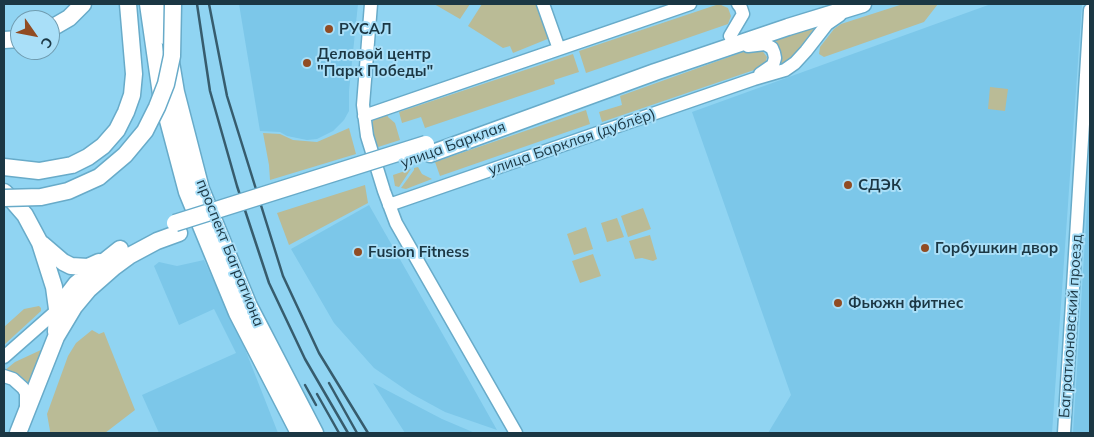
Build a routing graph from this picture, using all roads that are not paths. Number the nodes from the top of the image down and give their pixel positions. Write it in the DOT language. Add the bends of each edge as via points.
graph roads {
  1 [pos="83,4"];
  2 [pos="128,4"];
  3 [pos="148,4"];
  4 [pos="163,4"];
  5 [pos="173,4"];
  6 [pos="371,4"];
  7 [pos="543,4"];
  8 [pos="690,4"];
  9 [pos="825,4"];
  10 [pos="861,4"];
  11 [pos="743,7"];
  12 [pos="1090,10"];
  13 [pos="60,24"];
  14 [pos="726,42"];
  15 [pos="559,50"];
  16 [pos="754,79"];
  17 [pos="364,116"];
  18 [pos="4,167"];
  19 [pos="4,192"];
  20 [pos="4,198"];
  21 [pos="389,205"];
  22 [pos="177,228"];
  23 [pos="40,243"];
  24 [pos="112,255"];
  25 [pos="89,289"];
  26 [pos="57,309"];
  27 [pos="56,337"];
  28 [pos="4,357"];
  29 [pos="4,376"];
  30 [pos="26,411"];
  31 [pos="18,433"];
  32 [pos="299,433"];
  33 [pos="315,433"];
  34 [pos="516,433"];
  35 [pos="1064,433"];
  1 -- 13 [label="main road"];
  2 -- 18 [label="main road" via="134,74 132,95 117,130 88,158 72,164 39,171"];
  3 -- 32 [label="main road, проспект Багратиона" via="162,94 187,192 238,312"];
  4 -- 33 [label="main road, проспект Багратиона" via="176,92 201,188 249,306"];
  5 -- 20 [label="main road, bridge" via="172,56 166,84 145,131 125,155 99,178 68,191 41,197"];
  6 -- 17 [label="street"];
  7 -- 15 [label="street"];
  8 -- 15 [label="street"];
  9 -- 14 [label="main road, улица Барклая"];
  10 -- 14 [label="main road, улица Барклая"];
  10 -- 16 [label="street, улица Барклая (дублёр)" via="834,17 795,63 785,70"];
  11 -- 14 [label="street"];
  12 -- 35 [label="street, Багратионовский проезд"];
  14 -- 16 [label="street, улица Барклая (дублёр)" via="762,44 772,48 774,63"];
  14 -- 22 [label="main road, улица Барклая" via="599,92"];
  15 -- 17 [label="street"];
  16 -- 21 [label="street, улица Барклая (дублёр)"];
  17 -- 21 [label="street" via="367,136"];
  19 -- 23 [label="main road" via="25,215"];
  21 -- 34 [label="street" via="396,224"];
  22 -- 24 [label="main road, улица Барклая" via="140,237"];
  22 -- 25 [label="main road, улица Барклая" via="129,256"];
  23 -- 24 [label="main road" via="63,262 78,267 88,267"];
  23 -- 26 [label="main road" via="54,287"];
  24 -- 26 [label="main road, улица Барклая" via="76,284"];
  25 -- 26 [label="street, улица Барклая"];
  25 -- 27 [label="main road" via="69,313"];
  26 -- 27 [label="main road"];
  26 -- 28 [label="street, улица Барклая"];
  27 -- 30 [label="main road"];
  29 -- 30 [label="street" via="23,388"];
  30 -- 31 [label="main road"];
}
